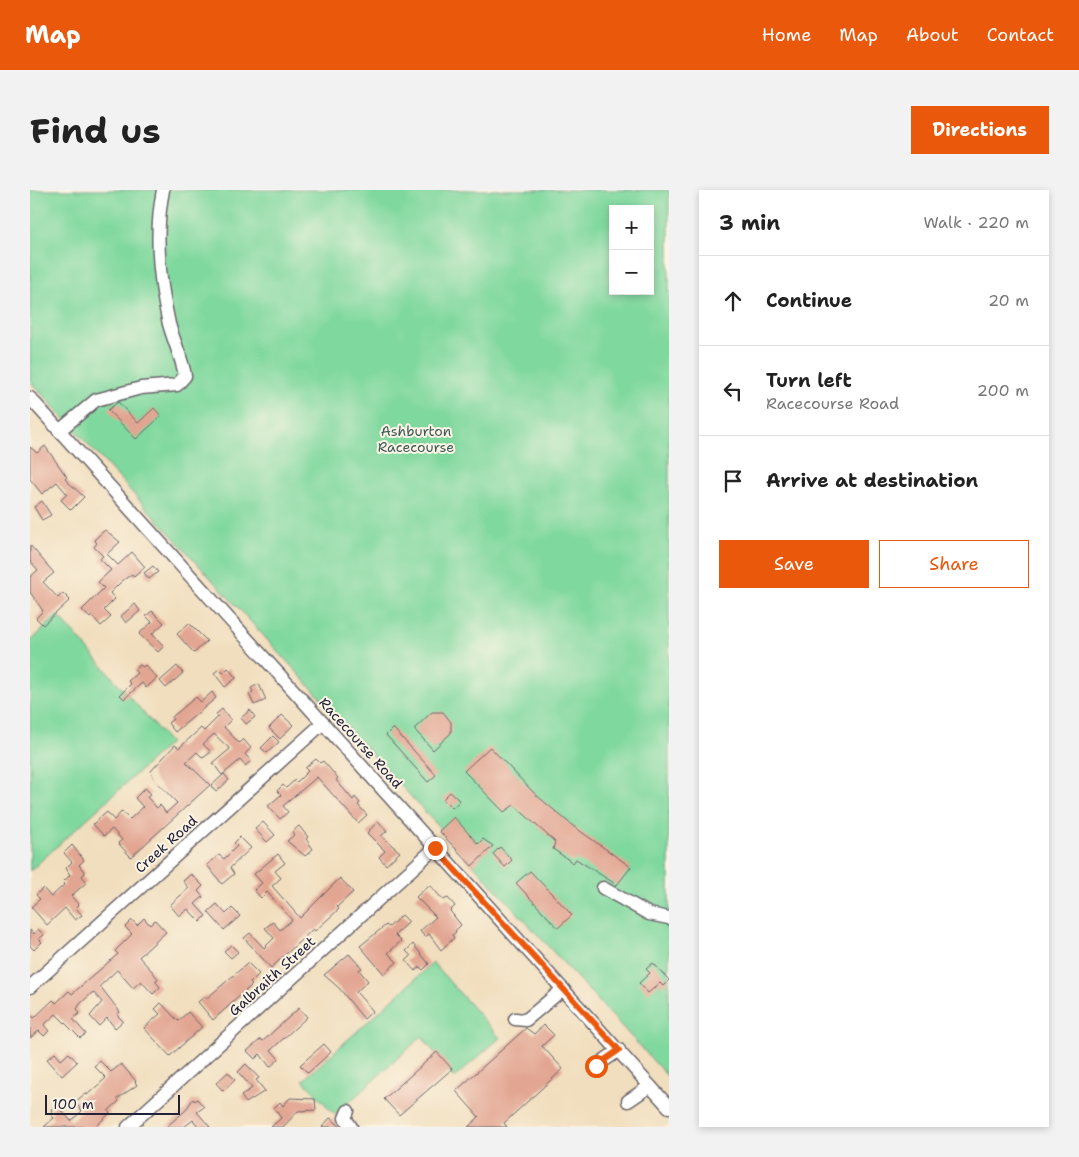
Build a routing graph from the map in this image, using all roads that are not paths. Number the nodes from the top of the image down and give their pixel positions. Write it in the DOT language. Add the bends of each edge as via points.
graph roads {
  1 [pos="163,190"];
  2 [pos="30,398"];
  3 [pos="59,431"];
  4 [pos="323,723"];
  5 [pos="435,848"];
  6 [pos="603,888"];
  7 [pos="669,918"];
  8 [pos="30,988"];
  9 [pos="564,990"];
  10 [pos="515,1019"];
  11 [pos="619,1050"];
  12 [pos="596,1066"];
  13 [pos="650,1086"];
  14 [pos="628,1101"];
  15 [pos="669,1106"];
  16 [pos="348,1111"];
  17 [pos="128,1127"];
  18 [pos="351,1127"];
  1 -- 3 [label="street" via="157,245 170,326 185,376 177,385 141,388 96,400"];
  2 -- 3 [label="street, Racecourse Road"];
  3 -- 4 [label="street, Racecourse Road"];
  4 -- 5 [label="street, Racecourse Road"];
  4 -- 8 [label="street, Creek Road"];
  5 -- 9 [label="street, Racecourse Road"];
  5 -- 17 [label="street, Galbraith Street"];
  6 -- 7 [label="street" via="649,914"];
  9 -- 10 [label="street" via="526,1020"];
  9 -- 11 [label="street, Racecourse Road"];
  11 -- 12 [label="street"];
  11 -- 13 [label="street, Racecourse Road"];
  13 -- 14 [label="street"];
  13 -- 15 [label="street, Racecourse Road"];
  16 -- 18 [label="street" via="345,1118"];
}
